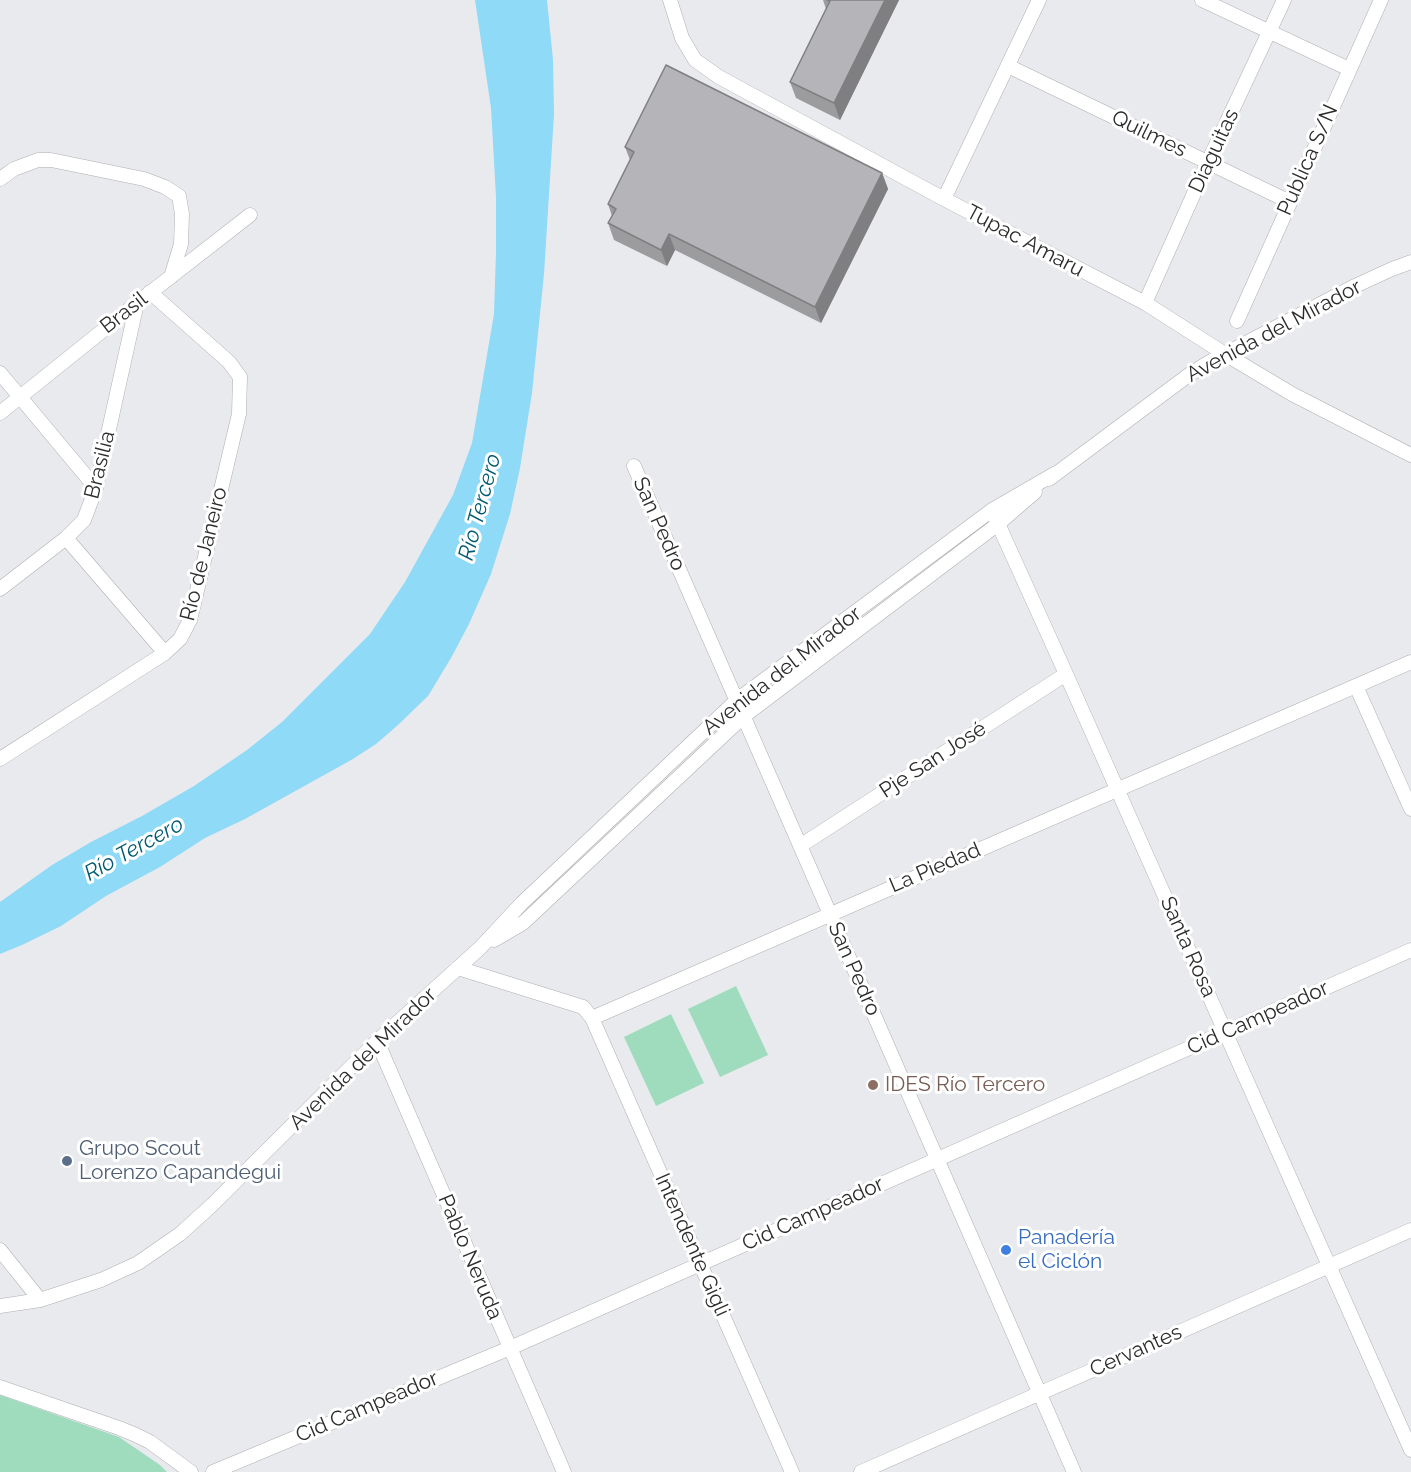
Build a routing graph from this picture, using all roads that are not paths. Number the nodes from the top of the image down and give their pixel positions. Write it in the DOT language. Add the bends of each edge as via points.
graph roads {
  1 [pos="670,0"];
  2 [pos="1039,0"];
  3 [pos="1202,0"];
  4 [pos="1284,0"];
  5 [pos="1381,0"];
  6 [pos="1270,32"];
  7 [pos="1008,66"];
  8 [pos="1349,69"];
  9 [pos="1208,162"];
  10 [pos="0,179"];
  11 [pos="944,199"];
  12 [pos="1290,202"];
  13 [pos="249,215"];
  14 [pos="1411,262"];
  15 [pos="171,277"];
  16 [pos="150,292"];
  17 [pos="137,303"];
  18 [pos="1145,303"];
  19 [pos="1237,321"];
  20 [pos="1225,354"];
  21 [pos="0,373"];
  22 [pos="21,396"];
  23 [pos="0,413"];
  24 [pos="1411,454"];
  25 [pos="634,466"];
  26 [pos="1056,473"];
  27 [pos="96,488"];
  28 [pos="992,510"];
  29 [pos="998,524"];
  30 [pos="66,538"];
  31 [pos="0,589"];
  32 [pos="165,653"];
  33 [pos="1411,662"];
  34 [pos="1066,674"];
  35 [pos="1356,686"];
  36 [pos="737,700"];
  37 [pos="744,716"];
  38 [pos="0,759"];
  39 [pos="1118,789"];
  40 [pos="1411,809"];
  41 [pos="800,846"];
  42 [pos="830,914"];
  43 [pos="480,948"];
  44 [pos="1411,950"];
  45 [pos="458,968"];
  46 [pos="592,1017"];
  47 [pos="1226,1032"];
  48 [pos="377,1041"];
  49 [pos="937,1159"];
  50 [pos="1411,1230"];
  51 [pos="0,1250"];
  52 [pos="700,1264"];
  53 [pos="1329,1266"];
  54 [pos="40,1300"];
  55 [pos="0,1306"];
  56 [pos="510,1348"];
  57 [pos="0,1387"];
  58 [pos="1040,1393"];
  59 [pos="1411,1450"];
  60 [pos="191,1472"];
  61 [pos="213,1472"];
  62 [pos="564,1472"];
  63 [pos="792,1472"];
  64 [pos="861,1472"];
  65 [pos="1074,1472"];
  1 -- 11 [label="street, Tupac Amaru" via="682,38 695,60"];
  2 -- 7 [label="street"];
  3 -- 6 [label="street"];
  4 -- 6 [label="street, Diaguitas"];
  5 -- 8 [label="street, Publica S/N"];
  6 -- 8 [label="street"];
  6 -- 9 [label="street, Diaguitas"];
  7 -- 9 [label="street, Quilmes"];
  7 -- 11 [label="street"];
  8 -- 12 [label="street, Publica S/N"];
  9 -- 12 [label="street, Quilmes"];
  9 -- 18 [label="street, Diaguitas"];
  10 -- 15 [label="street" via="38,160 51,160 165,187 179,196 182,214 181,244"];
  11 -- 18 [label="street, Tupac Amaru"];
  12 -- 19 [label="street, Publica S/N"];
  13 -- 15 [label="street, Brasil"];
  14 -- 20 [label="street, Avenida del Mirador" via="1355,286"];
  15 -- 16 [label="street, Brasil"];
  16 -- 17 [label="street, Brasil"];
  16 -- 32 [label="street, Río de Janeiro" via="240,376 239,414 190,620 180,639"];
  17 -- 22 [label="street, Brasil"];
  17 -- 27 [label="street, Brasilia"];
  18 -- 20 [label="street, Tupac Amaru"];
  20 -- 24 [label="street, Tupac Amaru" via="1292,394"];
  20 -- 26 [label="street, Avenida del Mirador"];
  21 -- 22 [label="street"];
  22 -- 23 [label="street, Brasil"];
  22 -- 27 [label="street"];
  25 -- 36 [label="street, San Pedro"];
  26 -- 28 [label="street, Avenida del Mirador"];
  26 -- 29 [label="street, Avenida del Mirador"];
  27 -- 30 [label="street, Brasilia" via="84,520"];
  28 -- 29 [label="street, Santa Rosa"];
  28 -- 36 [label="street, Avenida del Mirador"];
  29 -- 34 [label="street, Santa Rosa"];
  29 -- 37 [label="street, Avenida del Mirador"];
  30 -- 31 [label="street, Brasilia"];
  30 -- 32 [label="street"];
  32 -- 38 [label="street, Río de Janeiro"];
  33 -- 35 [label="street, La Piedad"];
  34 -- 39 [label="street, Santa Rosa"];
  34 -- 41 [label="street, Pje San José"];
  35 -- 39 [label="street, La Piedad"];
  35 -- 40 [label="street"];
  36 -- 37 [label="street, San Pedro"];
  36 -- 43 [label="street, Avenida del Mirador" via="522,903"];
  37 -- 41 [label="street, San Pedro"];
  37 -- 43 [label="street, Avenida del Mirador" via="523,923"];
  39 -- 42 [label="street, La Piedad"];
  39 -- 47 [label="street, Santa Rosa"];
  41 -- 42 [label="street, San Pedro"];
  42 -- 46 [label="street, La Piedad"];
  42 -- 49 [label="street, San Pedro"];
  43 -- 45 [label="street, Avenida del Mirador"];
  44 -- 47 [label="street, Cid Campeador"];
  45 -- 46 [label="street" via="583,1006"];
  45 -- 48 [label="street, Avenida del Mirador"];
  46 -- 52 [label="street, Intendente Gigli"];
  47 -- 49 [label="street, Cid Campeador"];
  47 -- 53 [label="street, Santa Rosa"];
  48 -- 54 [label="street, Avenida del Mirador" via="180,1234 138,1263"];
  48 -- 56 [label="street, Pablo Neruda"];
  49 -- 52 [label="street, Cid Campeador"];
  49 -- 58 [label="street, San Pedro"];
  50 -- 53 [label="street, Cervantes"];
  51 -- 54 [label="street"];
  52 -- 56 [label="street, Cid Campeador"];
  52 -- 63 [label="street, Intendente Gigli"];
  53 -- 58 [label="street, Cervantes"];
  53 -- 59 [label="street, Santa Rosa"];
  54 -- 55 [label="street, Avenida del Mirador"];
  56 -- 61 [label="street, Cid Campeador"];
  56 -- 62 [label="street, Pablo Neruda"];
  57 -- 60 [label="street" via="136,1435"];
  58 -- 64 [label="street, Cervantes"];
  58 -- 65 [label="street, San Pedro"];
}
